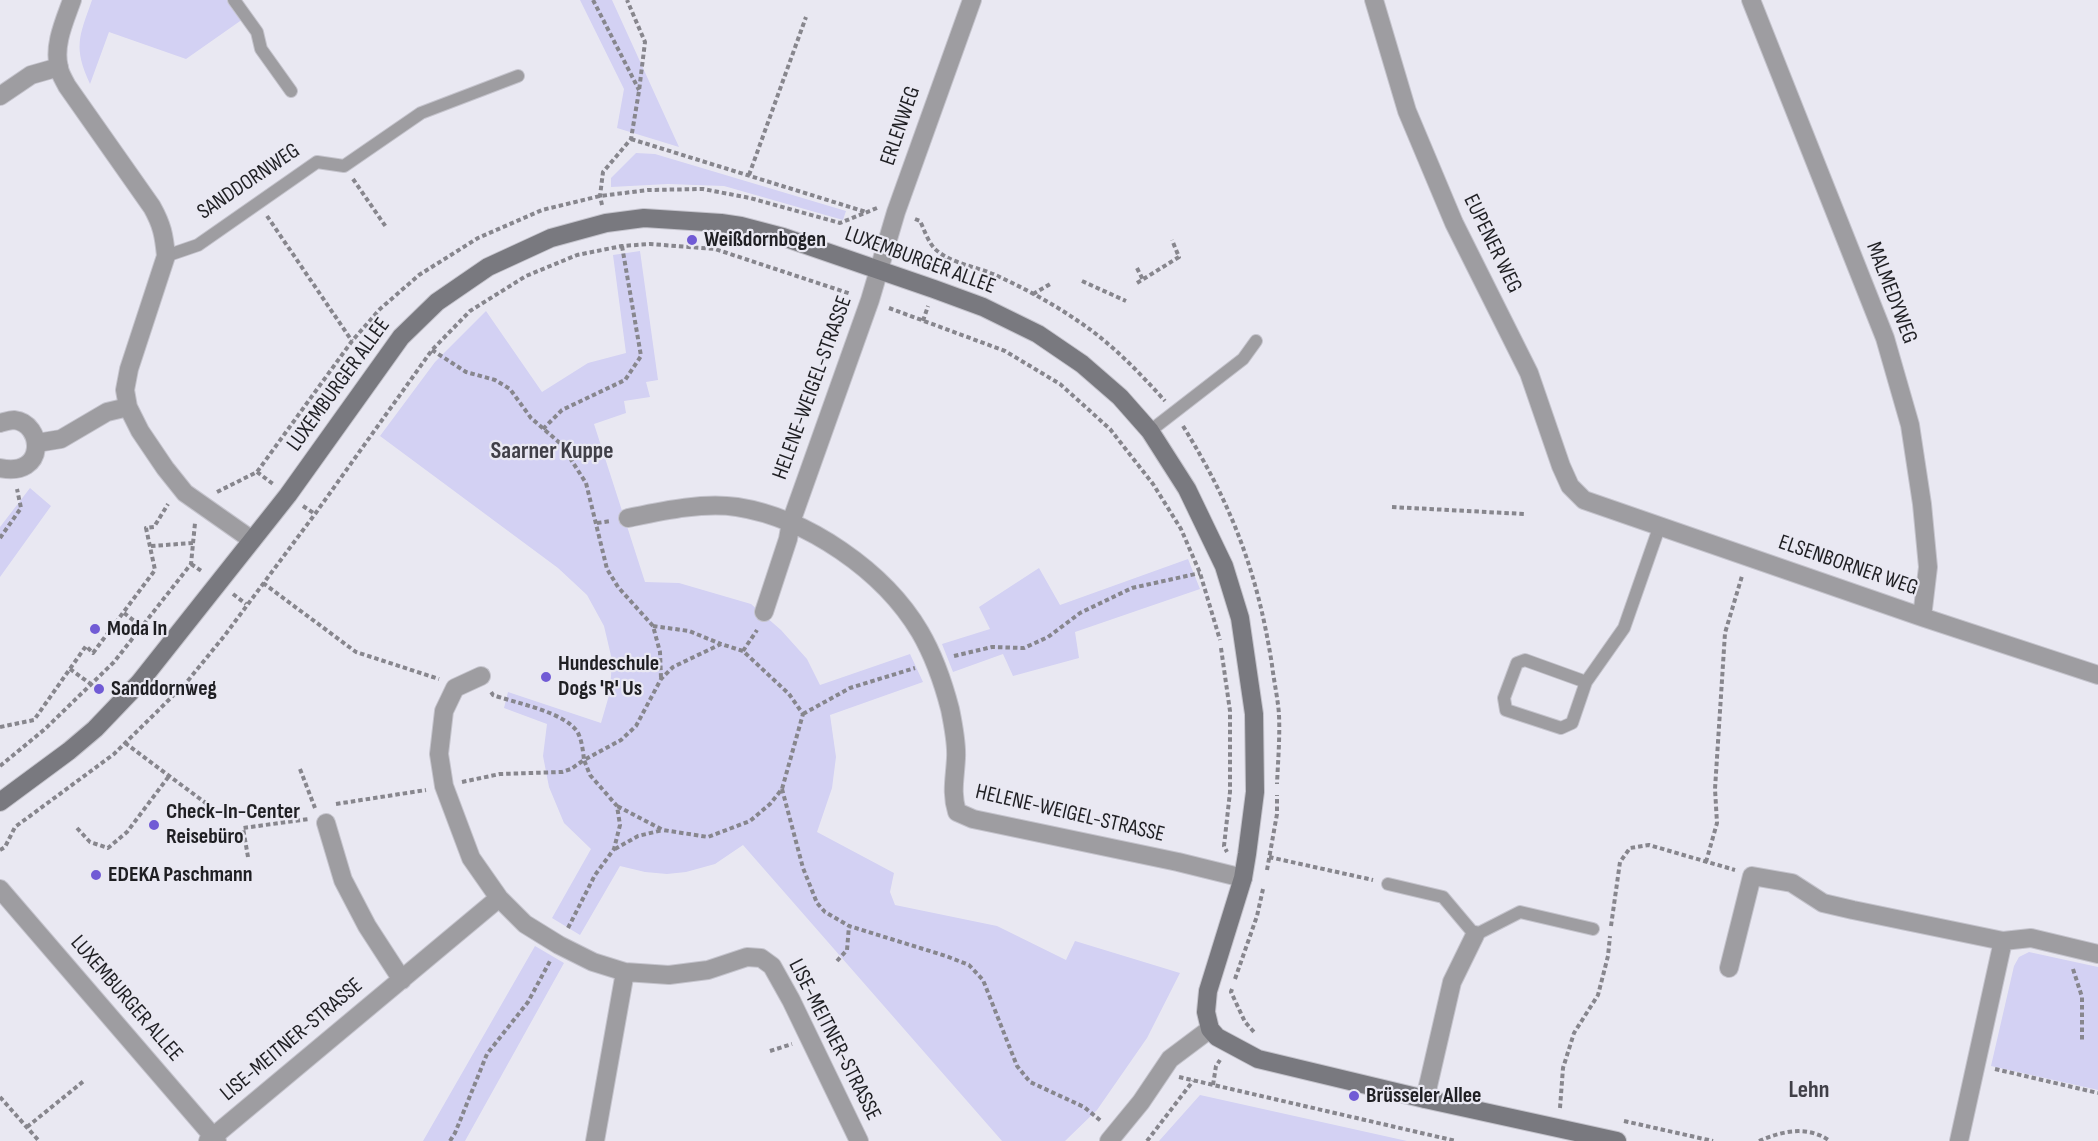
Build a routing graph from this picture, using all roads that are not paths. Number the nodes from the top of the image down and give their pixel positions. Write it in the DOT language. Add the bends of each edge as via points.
graph roads {
  1 [pos="72,0"];
  2 [pos="234,0"];
  3 [pos="972,0"];
  4 [pos="1374,0"];
  5 [pos="1751,0"];
  6 [pos="59,67"];
  7 [pos="518,76"];
  8 [pos="291,91"];
  9 [pos="0,96"];
  10 [pos="166,256"];
  11 [pos="879,270"];
  12 [pos="1256,341"];
  13 [pos="128,408"];
  14 [pos="0,423"];
  15 [pos="1150,430"];
  16 [pos="37,443"];
  17 [pos="7,470"];
  18 [pos="1584,500"];
  19 [pos="628,518"];
  20 [pos="791,522"];
  21 [pos="1660,525"];
  22 [pos="252,540"];
  23 [pos="764,612"];
  24 [pos="1922,618"];
  25 [pos="2098,675"];
  26 [pos="481,676"];
  27 [pos="1586,682"];
  28 [pos="0,802"];
  29 [pos="325,820"];
  30 [pos="1243,878"];
  31 [pos="1388,884"];
  32 [pos="0,889"];
  33 [pos="499,898"];
  34 [pos="1593,929"];
  35 [pos="1475,934"];
  36 [pos="2003,941"];
  37 [pos="2098,954"];
  38 [pos="1729,968"];
  39 [pos="625,972"];
  40 [pos="402,980"];
  41 [pos="1210,1029"];
  42 [pos="1425,1099"];
  43 [pos="1113,1137"];
  44 [pos="212,1140"];
  45 [pos="595,1141"];
  46 [pos="859,1141"];
  47 [pos="1617,1141"];
  48 [pos="1959,1141"];
  1 -- 6 [label="street" via="61,32"];
  2 -- 8 [label="lane" via="257,32 261,49"];
  3 -- 11 [label="street, ERLENWEG"];
  4 -- 18 [label="street, EUPENER WEG" via="1407,111 1454,223 1529,373 1570,486"];
  5 -- 24 [label="street, MALMEDYWEG" via="1885,338 1910,425 1928,567"];
  6 -- 9 [label="street" via="31,75"];
  6 -- 10 [label="street" via="67,86 152,207 162,226"];
  7 -- 10 [label="lane, SANDDORNWEG" via="421,113 344,166 317,162 198,245"];
  10 -- 13 [label="street" via="129,369 125,390"];
  11 -- 15 [label="street, LUXEMBURGER ALLEE" via="983,308 1038,334 1090,371"];
  11 -- 20 [label="street, HELENE-WEIGEL-STRASSE"];
  11 -- 22 [label="street, LUXEMBURGER ALLEE" via="783,237 721,223 644,218 551,238 488,267 437,302 400,337 344,419"];
  12 -- 15 [label="lane" via="1243,359"];
  13 -- 16 [label="street" via="107,412 61,440"];
  13 -- 22 [label="street" via="179,486"];
  14 -- 16 [label="street" via="15,420 30,428"];
  15 -- 30 [label="street, LUXEMBURGER ALLEE" via="1203,519 1224,566 1240,618 1254,714 1255,792"];
  16 -- 17 [label="street" via="35,457 26,467"];
  18 -- 21 [label="street, ELSENBORNER WEG"];
  19 -- 20 [label="street, HELENE-WEIGEL-STRASSE" via="682,507 736,507"];
  20 -- 23 [label="street, HELENE-WEIGEL-STRASSE"];
  20 -- 30 [label="street, HELENE-WEIGEL-STRASSE" via="871,574 920,631 950,710 957,756 953,797 957,812 973,819"];
  21 -- 24 [label="street, ELSENBORNER WEG"];
  21 -- 27 [label="lane" via="1624,628"];
  22 -- 28 [label="street, LUXEMBURGER ALLEE" via="119,705 69,752"];
  24 -- 25 [label="street, ELSENBORNER WEG"];
  26 -- 33 [label="street, LISE-MEITNER-STRASSE" via="455,688 444,711 440,753 453,784 471,858"];
  27 -- 27 [label="lane" via="1525,660 1517,663 1504,698 1506,710 1561,728 1572,723"];
  29 -- 40 [label="street" via="343,880"];
  30 -- 41 [label="street, LUXEMBURGER ALLEE" via="1208,991 1206,1012"];
  31 -- 35 [label="lane" via="1443,897"];
  32 -- 44 [label="street, LUXEMBURGER ALLEE"];
  33 -- 39 [label="street, LISE-MEITNER-STRASSE" via="525,924 559,945"];
  33 -- 40 [label="street, LISE-MEITNER-STRASSE"];
  34 -- 35 [label="lane" via="1520,912"];
  35 -- 42 [label="street" via="1452,982"];
  36 -- 37 [label="street" via="2031,938"];
  36 -- 38 [label="street" via="1823,903 1792,884 1752,876"];
  36 -- 48 [label="street"];
  39 -- 45 [label="street"];
  39 -- 46 [label="street, LISE-MEITNER-STRASSE" via="669,975 708,970 747,957 761,958 772,966"];
  40 -- 44 [label="street, LISE-MEITNER-STRASSE"];
  41 -- 42 [label="street" via="1217,1037 1258,1059"];
  41 -- 43 [label="street" via="1170,1059"];
  42 -- 47 [label="street"];
}
